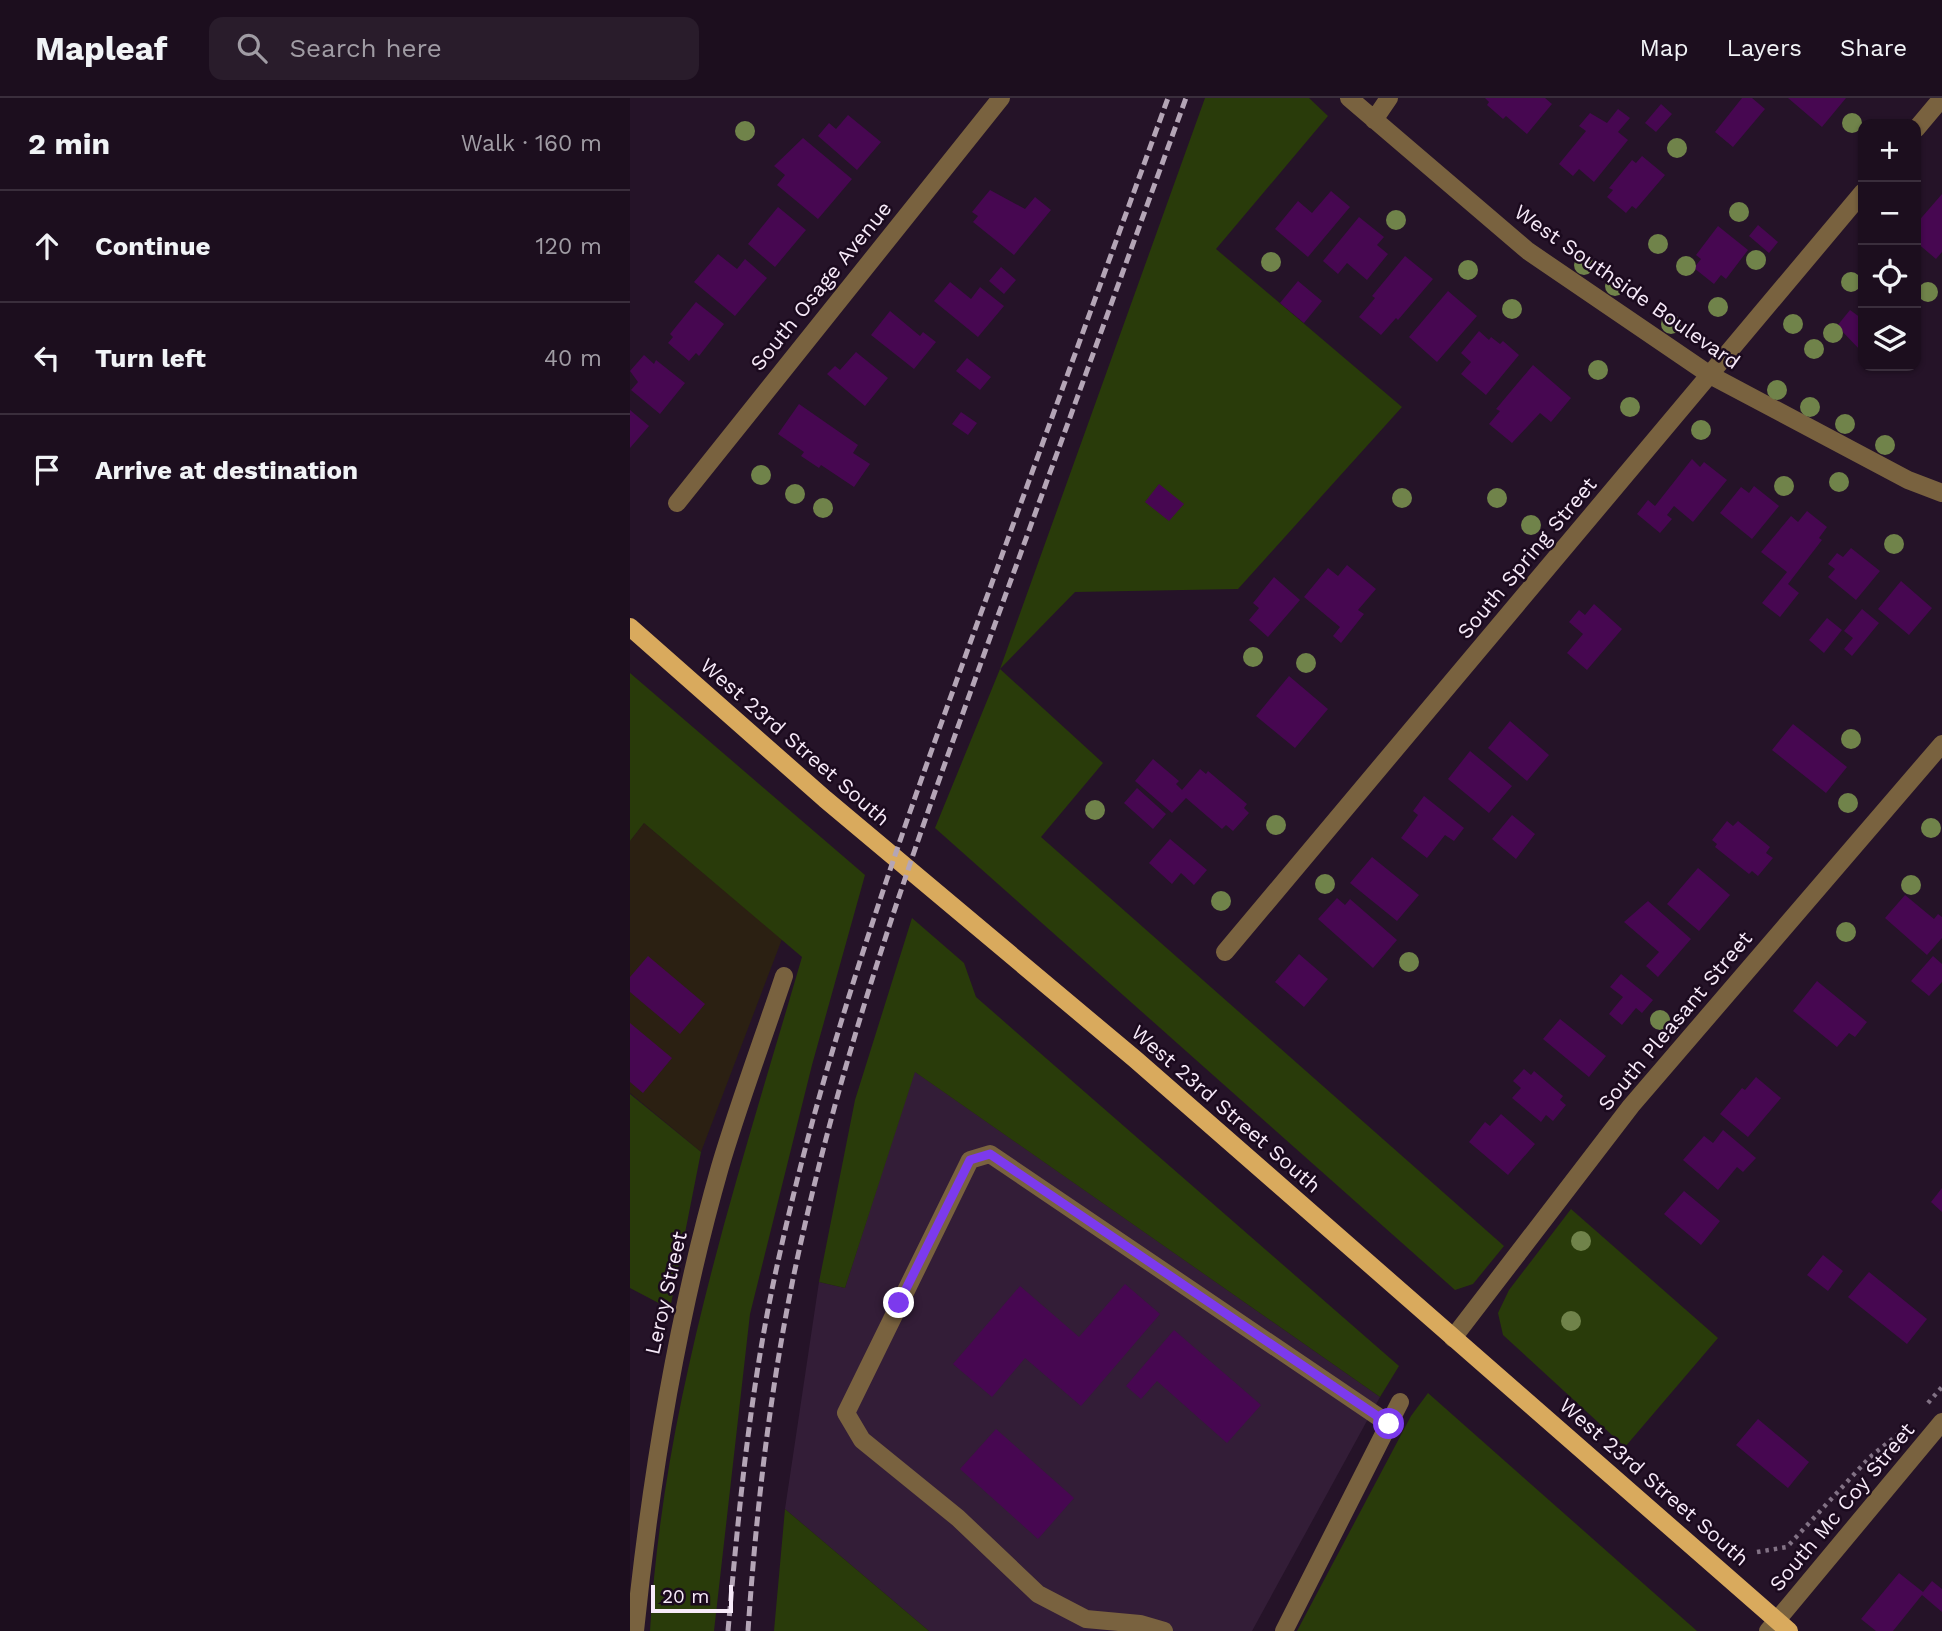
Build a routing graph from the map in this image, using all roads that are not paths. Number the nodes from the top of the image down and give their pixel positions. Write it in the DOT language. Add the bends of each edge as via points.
graph roads {
  1 [pos="1001,98"];
  2 [pos="1349,98"];
  3 [pos="1389,98"];
  4 [pos="1942,98"];
  5 [pos="1374,120"];
  6 [pos="1921,123"];
  7 [pos="1858,198"];
  8 [pos="1710,375"];
  9 [pos="1942,493"];
  10 [pos="677,503"];
  11 [pos="630,627"];
  12 [pos="1942,744"];
  13 [pos="1225,952"];
  14 [pos="784,976"];
  15 [pos="1454,1338"];
  16 [pos="1400,1402"];
  17 [pos="1942,1422"];
  18 [pos="1389,1424"];
  19 [pos="1778,1628"];
  20 [pos="635,1631"];
  21 [pos="1164,1631"];
  22 [pos="1284,1631"];
  1 -- 10 [label="street, South Osage Avenue"];
  2 -- 5 [label="street, West Southside Boulevard"];
  3 -- 5 [label="street"];
  4 -- 6 [label="street"];
  5 -- 8 [label="street, West Southside Boulevard" via="1528,251"];
  7 -- 8 [label="street, South Spring Street"];
  8 -- 9 [label="street, West Southside Boulevard" via="1908,480"];
  8 -- 13 [label="street, South Spring Street"];
  11 -- 15 [label="main road, West 23rd Street South"];
  12 -- 15 [label="street, South Pleasant Street" via="1631,1106"];
  14 -- 20 [label="street, Leroy Street" via="720,1167 673,1361"];
  15 -- 19 [label="main road, West 23rd Street South"];
  16 -- 18 [label="street"];
  17 -- 19 [label="street, South Mc Coy Street"];
  18 -- 21 [label="street" via="990,1154 970,1160 846,1413 862,1440 958,1518 1038,1594 1086,1619"];
  18 -- 22 [label="street"];
}
